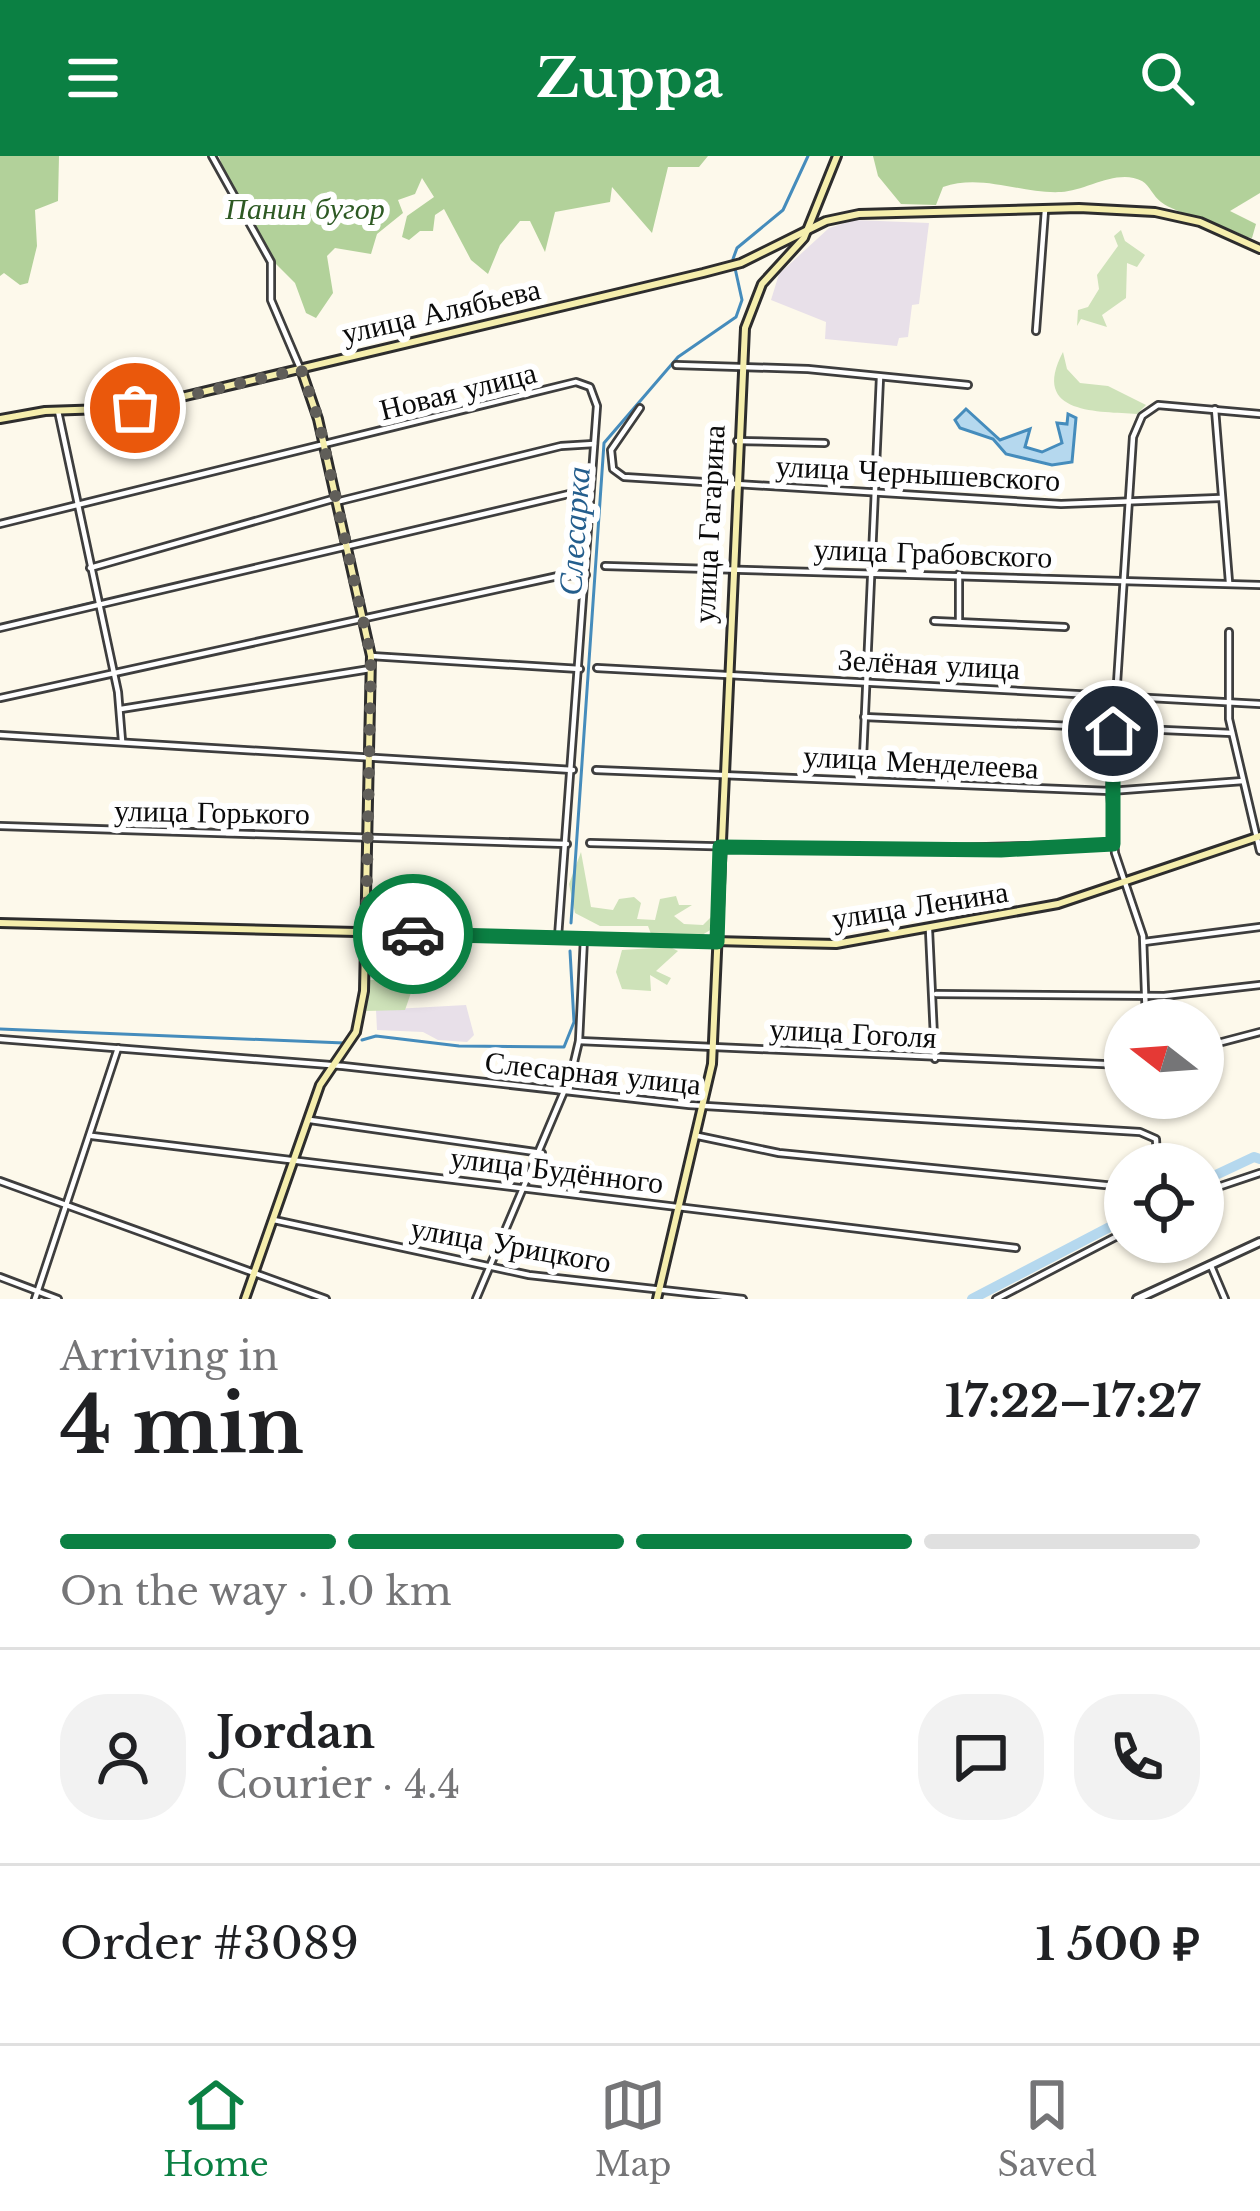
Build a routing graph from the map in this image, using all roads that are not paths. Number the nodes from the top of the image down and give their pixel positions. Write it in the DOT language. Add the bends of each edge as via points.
graph roads {
  1 [pos="212,156"];
  2 [pos="837,156"];
  3 [pos="821,193"];
  4 [pos="1045,210"];
  5 [pos="844,216"];
  6 [pos="805,230"];
  7 [pos="774,246"];
  8 [pos="1260,249"];
  9 [pos="782,260"];
  10 [pos="1036,331"];
  11 [pos="676,365"];
  12 [pos="742,366"];
  13 [pos="301,369"];
  14 [pos="880,377"];
  15 [pos="968,385"];
  16 [pos="640,408"];
  17 [pos="1215,409"];
  18 [pos="58,411"];
  19 [pos="1260,414"];
  20 [pos="0,419"];
  21 [pos="737,441"];
  22 [pos="825,442"];
  23 [pos="594,444"];
  24 [pos="324,446"];
  25 [pos="735,483"];
  26 [pos="591,489"];
  27 [pos="876,491"];
  28 [pos="1220,498"];
  29 [pos="336,500"];
  30 [pos="1130,504"];
  31 [pos="75,505"];
  32 [pos="0,524"];
  33 [pos="346,544"];
  34 [pos="605,566"];
  35 [pos="90,568"];
  36 [pos="730,568"];
  37 [pos="870,572"];
  38 [pos="586,574"];
  39 [pos="959,574"];
  40 [pos="1125,582"];
  41 [pos="1229,584"];
  42 [pos="1260,585"];
  43 [pos="99,605"];
  44 [pos="934,621"];
  45 [pos="364,622"];
  46 [pos="959,622"];
  47 [pos="1065,627"];
  48 [pos="0,628"];
  49 [pos="1229,632"];
  50 [pos="371,656"];
  51 [pos="372,668"];
  52 [pos="597,668"];
  53 [pos="580,669"];
  54 [pos="114,674"];
  55 [pos="725,676"];
  56 [pos="865,682"];
  57 [pos="1117,694"];
  58 [pos="0,698"];
  59 [pos="1227,702"];
  60 [pos="1260,704"];
  61 [pos="121,709"];
  62 [pos="865,717"];
  63 [pos="1113,731"];
  64 [pos="1232,733"];
  65 [pos="0,735"];
  66 [pos="122,742"];
  67 [pos="371,757"];
  68 [pos="572,770"];
  69 [pos="596,770"];
  70 [pos="722,774"];
  71 [pos="862,780"];
  72 [pos="1244,781"];
  73 [pos="1110,791"];
  74 [pos="0,826"];
  75 [pos="368,837"];
  76 [pos="1259,837"];
  77 [pos="590,843"];
  78 [pos="567,844"];
  79 [pos="1113,844"];
  80 [pos="720,847"];
  81 [pos="1260,851"];
  82 [pos="1125,882"];
  83 [pos="0,923"];
  84 [pos="1260,927"];
  85 [pos="928,930"];
  86 [pos="366,932"];
  87 [pos="558,937"];
  88 [pos="584,938"];
  89 [pos="717,942"];
  90 [pos="1144,942"];
  91 [pos="1260,985"];
  92 [pos="936,994"];
  93 [pos="1145,996"];
  94 [pos="1145,999"];
  95 [pos="1260,1032"];
  96 [pos="0,1039"];
  97 [pos="580,1041"];
  98 [pos="1224,1041"];
  99 [pos="713,1046"];
  100 [pos="118,1048"];
  101 [pos="935,1059"];
  102 [pos="1104,1064"];
  103 [pos="332,1066"];
  104 [pos="566,1090"];
  105 [pos="706,1106"];
  106 [pos="308,1120"];
  107 [pos="92,1136"];
  108 [pos="698,1136"];
  109 [pos="1156,1143"];
  110 [pos="542,1153"];
  111 [pos="295,1159"];
  112 [pos="1260,1173"];
  113 [pos="0,1181"];
  114 [pos="1104,1185"];
  115 [pos="1224,1185"];
  116 [pos="527,1188"];
  117 [pos="68,1204"];
  118 [pos="680,1207"];
  119 [pos="274,1220"];
  120 [pos="1260,1242"];
  121 [pos="1104,1243"];
  122 [pos="1016,1248"];
  123 [pos="1210,1264"];
  124 [pos="491,1267"];
  125 [pos="254,1274"];
  126 [pos="0,1277"];
  127 [pos="36,1295"];
  128 [pos="658,1295"];
  129 [pos="58,1299"];
  130 [pos="244,1299"];
  131 [pos="326,1299"];
  132 [pos="476,1299"];
  133 [pos="743,1299"];
  134 [pos="995,1299"];
  135 [pos="1137,1299"];
  136 [pos="1225,1299"];
  1 -- 13 [label="street" via="267,252 271,300"];
  2 -- 3 [label="main road"];
  3 -- 5 [label="main road" via="823,211"];
  3 -- 6 [label="main road"];
  4 -- 5 [label="main road"];
  4 -- 8 [label="main road" via="1171,214"];
  4 -- 10 [label="street"];
  5 -- 6 [label="main road"];
  6 -- 7 [label="main road, улица Алябьева"];
  6 -- 9 [label="main road, улица Гагарина"];
  7 -- 9 [label="main road"];
  7 -- 13 [label="main road, улица Алябьева" via="721,269"];
  9 -- 12 [label="main road, улица Гагарина" via="747,316"];
  11 -- 12 [label="street"];
  12 -- 14 [label="street"];
  12 -- 21 [label="main road, улица Гагарина"];
  13 -- 18 [label="main road, улица Алябьева" via="135,408"];
  13 -- 24 [label="main road"];
  14 -- 15 [label="street"];
  14 -- 27 [label="street"];
  16 -- 25 [label="street, улица Чернышевского" via="613,444 615,473"];
  17 -- 19 [label="street"];
  17 -- 28 [label="street"];
  17 -- 30 [label="street" via="1163,405 1146,412 1133,437"];
  18 -- 20 [label="main road, улица Алябьева"];
  18 -- 31 [label="street"];
  21 -- 22 [label="street"];
  21 -- 25 [label="main road, улица Гагарина"];
  23 -- 24 [label="street, Новая улица" via="597,399 576,382"];
  23 -- 26 [label="street"];
  23 -- 29 [label="street"];
  24 -- 29 [label="main road"];
  24 -- 31 [label="street, Новая улица"];
  25 -- 27 [label="street, улица Чернышевского"];
  25 -- 36 [label="main road, улица Гагарина"];
  26 -- 33 [label="street"];
  26 -- 38 [label="street"];
  27 -- 30 [label="street, улица Чернышевского"];
  27 -- 37 [label="street"];
  28 -- 30 [label="street, улица Чернышевского"];
  28 -- 41 [label="street"];
  29 -- 33 [label="main road"];
  29 -- 35 [label="street"];
  30 -- 40 [label="street"];
  31 -- 32 [label="street, Новая улица"];
  31 -- 35 [label="street"];
  33 -- 43 [label="street"];
  33 -- 45 [label="main road"];
  34 -- 36 [label="street, улица Грабовского"];
  35 -- 43 [label="street"];
  36 -- 37 [label="street, улица Грабовского"];
  36 -- 55 [label="main road, улица Гагарина"];
  37 -- 39 [label="street, улица Грабовского"];
  37 -- 56 [label="street"];
  38 -- 45 [label="street"];
  38 -- 53 [label="street"];
  39 -- 40 [label="street, улица Грабовского"];
  39 -- 46 [label="street"];
  40 -- 41 [label="street, улица Грабовского"];
  40 -- 57 [label="street"];
  41 -- 42 [label="street, улица Грабовского"];
  43 -- 48 [label="street"];
  43 -- 54 [label="street"];
  44 -- 46 [label="street"];
  45 -- 50 [label="main road"];
  45 -- 54 [label="street"];
  46 -- 47 [label="street"];
  49 -- 59 [label="street"];
  50 -- 51 [label="main road"];
  50 -- 53 [label="street"];
  51 -- 61 [label="street"];
  51 -- 67 [label="main road"];
  52 -- 55 [label="street, Зелёная улица"];
  53 -- 68 [label="street"];
  54 -- 58 [label="street"];
  54 -- 61 [label="street"];
  55 -- 56 [label="street, Зелёная улица"];
  55 -- 70 [label="main road, улица Гагарина"];
  56 -- 57 [label="street, Зелёная улица"];
  56 -- 62 [label="street"];
  57 -- 59 [label="street, Зелёная улица"];
  57 -- 63 [label="street"];
  59 -- 60 [label="street, Зелёная улица"];
  59 -- 64 [label="street"];
  61 -- 66 [label="street"];
  62 -- 63 [label="street"];
  62 -- 71 [label="street"];
  63 -- 64 [label="street"];
  63 -- 73 [label="street"];
  64 -- 72 [label="street"];
  65 -- 66 [label="street"];
  66 -- 67 [label="street"];
  67 -- 68 [label="street"];
  67 -- 75 [label="main road"];
  68 -- 78 [label="street"];
  69 -- 70 [label="street, улица Менделеева"];
  70 -- 71 [label="street, улица Менделеева"];
  70 -- 80 [label="main road, улица Гагарина"];
  71 -- 73 [label="street, улица Менделеева"];
  72 -- 73 [label="street, улица Менделеева"];
  72 -- 76 [label="street"];
  73 -- 79 [label="street"];
  74 -- 75 [label="street, улица Горького"];
  75 -- 78 [label="street, улица Горького"];
  75 -- 86 [label="main road"];
  76 -- 81 [label="street"];
  76 -- 82 [label="main road, улица Ленина"];
  77 -- 80 [label="street"];
  78 -- 87 [label="street"];
  79 -- 80 [label="street"];
  79 -- 82 [label="street"];
  80 -- 89 [label="main road, улица Гагарина"];
  82 -- 85 [label="main road, улица Ленина"];
  82 -- 90 [label="street"];
  83 -- 86 [label="main road, улица Ленина"];
  84 -- 90 [label="street"];
  85 -- 89 [label="main road, улица Ленина" via="836,944"];
  85 -- 92 [label="street"];
  86 -- 87 [label="main road, улица Ленина"];
  86 -- 103 [label="main road" via="359,1024"];
  87 -- 88 [label="main road, улица Ленина"];
  88 -- 89 [label="main road, улица Ленина"];
  88 -- 97 [label="street"];
  89 -- 99 [label="main road, улица Гагарина"];
  90 -- 93 [label="street"];
  91 -- 93 [label="street"];
  92 -- 93 [label="street"];
  92 -- 101 [label="street"];
  93 -- 94 [label="street"];
  95 -- 98 [label="street"];
  96 -- 100 [label="street, Слесарная улица"];
  97 -- 99 [label="street, улица Гоголя"];
  97 -- 104 [label="street"];
  99 -- 101 [label="street, улица Гоголя"];
  99 -- 105 [label="main road, улица Гагарина"];
  100 -- 103 [label="street, Слесарная улица"];
  100 -- 107 [label="street"];
  101 -- 102 [label="street, улица Гоголя"];
  103 -- 104 [label="street, Слесарная улица"];
  103 -- 106 [label="main road"];
  104 -- 105 [label="street, Слесарная улица"];
  104 -- 110 [label="street"];
  105 -- 108 [label="main road, улица Гагарина"];
  105 -- 109 [label="street, Слесарная улица" via="1140,1132"];
  106 -- 110 [label="street"];
  106 -- 111 [label="main road"];
  107 -- 111 [label="street, улица Будённого"];
  107 -- 117 [label="street"];
  108 -- 114 [label="street" via="778,1153"];
  108 -- 118 [label="main road, улица Гагарина"];
  110 -- 116 [label="street"];
  111 -- 116 [label="street, улица Будённого"];
  111 -- 119 [label="main road"];
  112 -- 115 [label="street"];
  113 -- 117 [label="street"];
  116 -- 118 [label="street, улица Будённого"];
  116 -- 124 [label="street"];
  117 -- 125 [label="street"];
  117 -- 127 [label="street"];
  118 -- 122 [label="street, улица Будённого"];
  118 -- 128 [label="main road, улица Гагарина"];
  119 -- 124 [label="street, улица Урицкого"];
  119 -- 125 [label="main road"];
  120 -- 123 [label="street"];
  121 -- 134 [label="street"];
  123 -- 135 [label="street"];
  123 -- 136 [label="street"];
  124 -- 128 [label="street, улица Урицкого"];
  124 -- 132 [label="street"];
  125 -- 130 [label="main road"];
  125 -- 131 [label="street"];
  126 -- 127 [label="street"];
  127 -- 129 [label="street"];
  128 -- 133 [label="street, улица Урицкого"];
}
